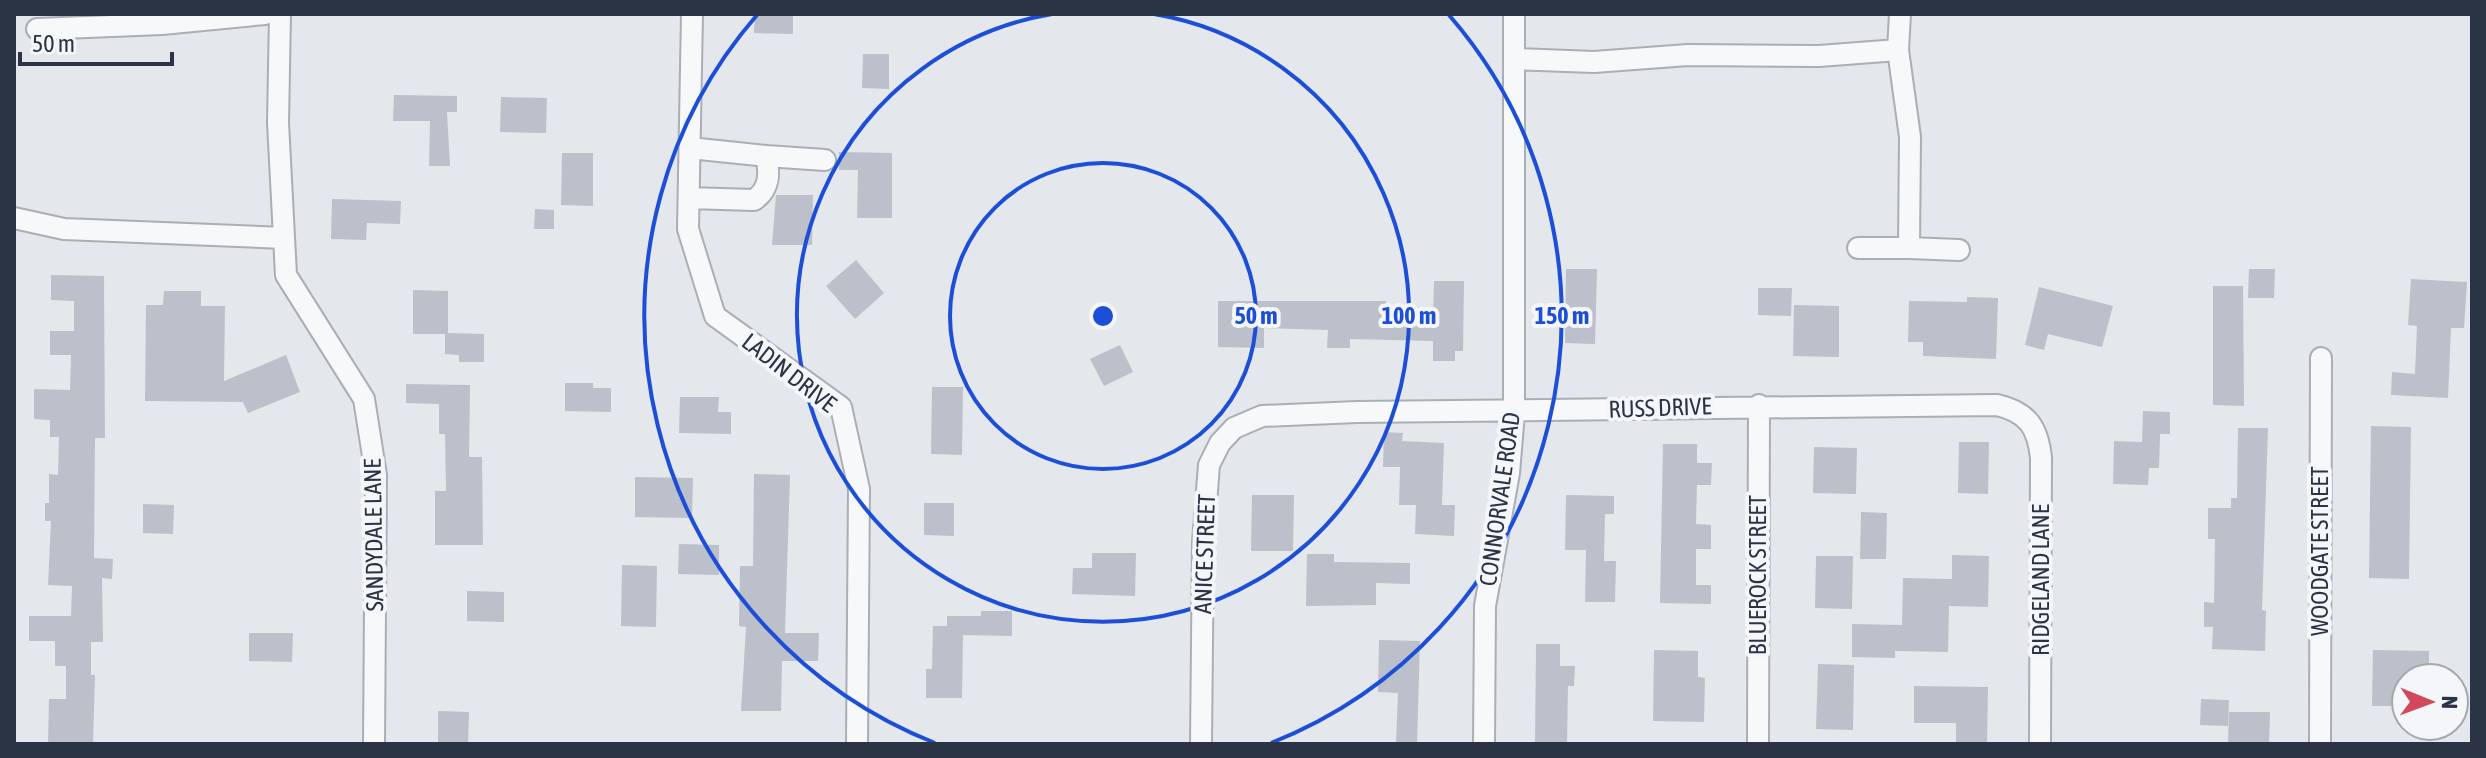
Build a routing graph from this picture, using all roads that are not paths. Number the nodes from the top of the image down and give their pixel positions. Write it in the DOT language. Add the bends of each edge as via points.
graph roads {
  1 [pos="265,14"];
  2 [pos="280,14"];
  3 [pos="692,14"];
  4 [pos="1514,14"];
  5 [pos="1900,14"];
  6 [pos="218,16"];
  7 [pos="37,29"];
  8 [pos="1898,50"];
  9 [pos="1514,59"];
  10 [pos="690,148"];
  11 [pos="766,156"];
  12 [pos="825,160"];
  13 [pos="689,198"];
  14 [pos="14,218"];
  15 [pos="284,238"];
  16 [pos="1858,248"];
  17 [pos="1909,248"];
  18 [pos="1959,250"];
  19 [pos="2321,358"];
  20 [pos="1759,405"];
  21 [pos="1514,413"];
  22 [pos="1288,415"];
  23 [pos="2029,419"];
  24 [pos="374,744"];
  25 [pos="857,744"];
  26 [pos="1201,744"];
  27 [pos="1484,744"];
  28 [pos="1758,744"];
  29 [pos="2040,744"];
  30 [pos="2320,744"];
  1 -- 6 [label="street"];
  2 -- 15 [label="street, SANDYDALE LANE"];
  3 -- 10 [label="street, LADIN DRIVE"];
  4 -- 9 [label="street, CONNORVALE ROAD"];
  5 -- 8 [label="street"];
  6 -- 7 [label="street"];
  8 -- 9 [label="street" via="1594,62"];
  8 -- 17 [label="street" via="1910,137"];
  9 -- 21 [label="street, CONNORVALE ROAD"];
  10 -- 11 [label="street"];
  10 -- 13 [label="street, LADIN DRIVE"];
  11 -- 12 [label="street"];
  11 -- 13 [label="street" via="769,177 754,200"];
  13 -- 25 [label="street, LADIN DRIVE" via="688,229 715,316 841,407 859,489"];
  14 -- 15 [label="street" via="64,229"];
  15 -- 24 [label="street, SANDYDALE LANE" via="286,275 364,399 376,475"];
  16 -- 17 [label="street"];
  17 -- 18 [label="street"];
  19 -- 30 [label="street, WOODGATE STREET"];
  20 -- 21 [label="street, RUSS DRIVE"];
  20 -- 23 [label="street, RUSS DRIVE" via="1997,405"];
  20 -- 28 [label="street, BLUEROCK STREET"];
  21 -- 22 [label="street, RUSS DRIVE"];
  21 -- 27 [label="street, CONNORVALE ROAD" via="1485,606"];
  22 -- 26 [label="street, ANICE STREET" via="1262,416 1234,428 1209,465"];
  23 -- 29 [label="street, RIDGELAND LANE" via="2039,437 2041,458"];
}
